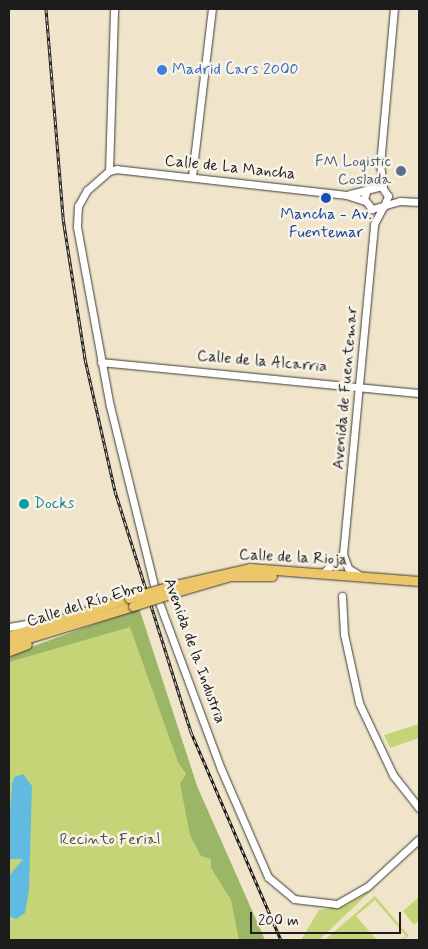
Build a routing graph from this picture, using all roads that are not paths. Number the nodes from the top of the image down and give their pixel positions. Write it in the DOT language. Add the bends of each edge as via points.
graph roads {
  1 [pos="114,9"];
  2 [pos="212,9"];
  3 [pos="394,9"];
  4 [pos="380,165"];
  5 [pos="109,170"];
  6 [pos="192,176"];
  7 [pos="370,188"];
  8 [pos="385,190"];
  9 [pos="347,195"];
  10 [pos="405,201"];
  11 [pos="419,202"];
  12 [pos="366,203"];
  13 [pos="384,207"];
  14 [pos="374,224"];
  15 [pos="101,362"];
  16 [pos="360,385"];
  17 [pos="419,393"];
  18 [pos="343,554"];
  19 [pos="323,573"];
  20 [pos="359,576"];
  21 [pos="419,581"];
  22 [pos="419,587"];
  23 [pos="168,590"];
  24 [pos="342,596"];
  25 [pos="131,602"];
  26 [pos="91,611"];
  27 [pos="9,627"];
  28 [pos="70,628"];
  29 [pos="9,636"];
  30 [pos="9,644"];
  31 [pos="9,651"];
  32 [pos="419,808"];
  33 [pos="419,839"];
  1 -- 5 [label="street"];
  2 -- 6 [label="street"];
  3 -- 4 [label="street"];
  4 -- 7 [label="street"];
  4 -- 8 [label="street"];
  5 -- 6 [label="street, Calle de La Mancha"];
  5 -- 15 [label="street, Avenida de la Industria" via="87,190 77,216"];
  6 -- 9 [label="street, Calle de La Mancha"];
  7 -- 8 [label="street"];
  7 -- 9 [label="street, Calle de La Mancha"];
  7 -- 12 [label="street"];
  8 -- 10 [label="street"];
  8 -- 13 [label="street, Avenida de Fuentemar"];
  9 -- 12 [label="street, Calle de La Mancha"];
  10 -- 11 [label="street"];
  10 -- 13 [label="street"];
  12 -- 13 [label="street, Calle de La Mancha"];
  12 -- 14 [label="street, Avenida de Fuentemar"];
  13 -- 14 [label="street, Avenida de Fuentemar"];
  14 -- 16 [label="street, Avenida de Fuentemar"];
  15 -- 16 [label="street, Calle de la Alcarria"];
  15 -- 33 [label="street, Avenida de la Industria" via="158,597 221,769 268,877 294,899 336,904 367,887"];
  16 -- 17 [label="street, Calle de la Alcarria"];
  16 -- 18 [label="street, Avenida de Fuentemar"];
  18 -- 19 [label="street"];
  18 -- 20 [label="street" via="348,568"];
  19 -- 20 [label="main road, Calle de la Rioja"];
  19 -- 23 [label="main road, Calle de la Rioja" via="239,569"];
  20 -- 21 [label="main road, Calle de la Rioja"];
  22 -- 23 [label="main road, Calle de la Rioja" via="241,575"];
  23 -- 25 [label="main road, Calle del Río Ebro, bridge"];
  24 -- 32 [label="street" via="344,634 360,703 393,775"];
  25 -- 26 [label="main road, Calle del Río Ebro"];
  25 -- 28 [label="main road, Calle del Río Ebro"];
  26 -- 27 [label="street"];
  26 -- 29 [label="main road, Calle del Río Ebro"];
  28 -- 30 [label="main road, Calle del Río Ebro"];
  28 -- 31 [label="main road"];
}
